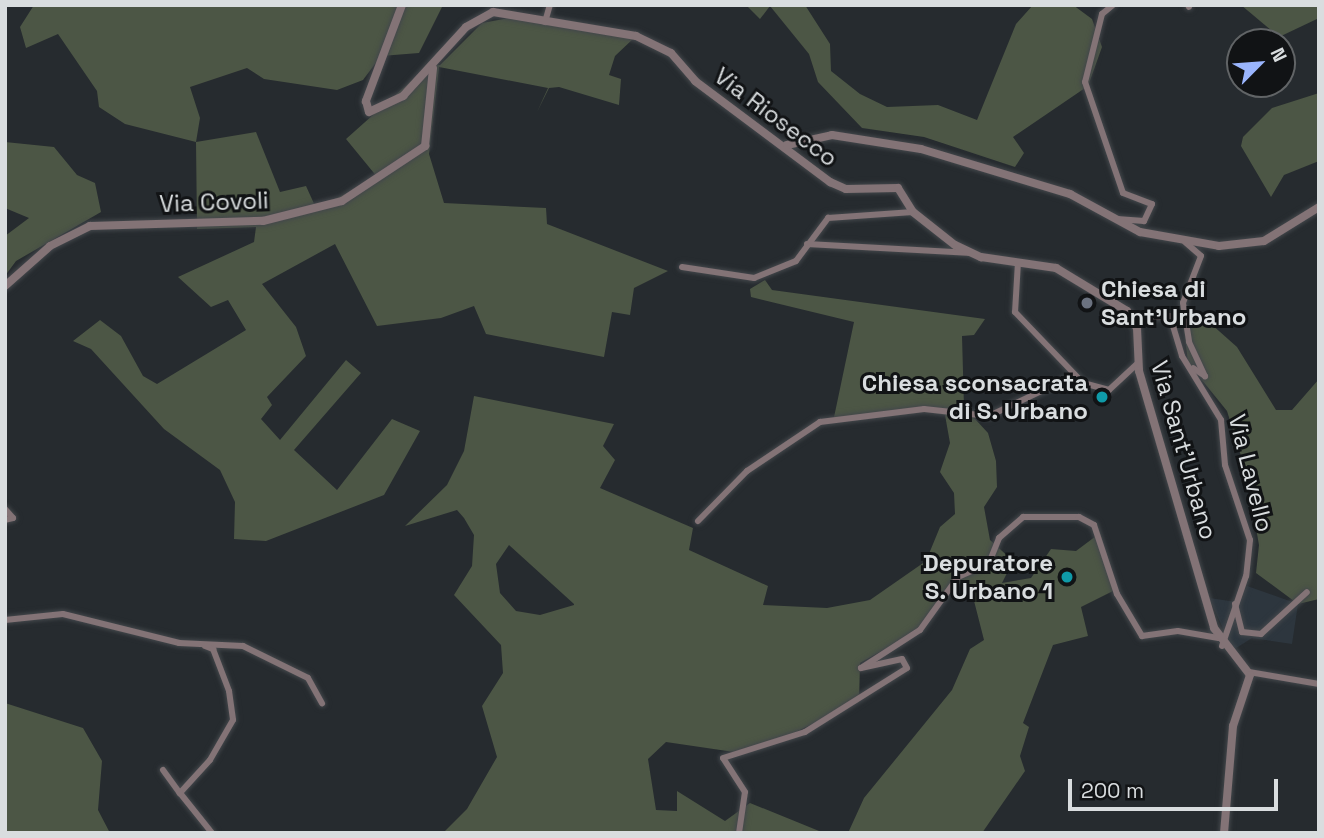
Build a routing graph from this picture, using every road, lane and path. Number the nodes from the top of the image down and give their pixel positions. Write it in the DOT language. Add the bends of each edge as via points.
graph roads {
  1 [pos="402,5"];
  2 [pos="550,5"];
  3 [pos="1113,5"];
  4 [pos="545,22"];
  5 [pos="433,68"];
  6 [pos="787,145"];
  7 [pos="1319,207"];
  8 [pos="913,212"];
  9 [pos="1111,219"];
  10 [pos="1185,242"];
  11 [pos="807,244"];
  12 [pos="972,253"];
  13 [pos="1018,262"];
  14 [pos="681,267"];
  15 [pos="5,286"];
  16 [pos="1133,318"];
  17 [pos="1184,359"];
  18 [pos="1138,363"];
  19 [pos="1075,374"];
  20 [pos="5,509"];
  21 [pos="5,520"];
  22 [pos="698,521"];
  23 [pos="1307,592"];
  24 [pos="1235,602"];
  25 [pos="5,620"];
  26 [pos="1220,642"];
  27 [pos="203,645"];
  28 [pos="1249,671"];
  29 [pos="1319,684"];
  30 [pos="322,703"];
  31 [pos="163,770"];
  32 [pos="180,793"];
  33 [pos="212,833"];
  34 [pos="740,833"];
  35 [pos="1224,833"];
  1 -- 5 [label="street" via="365,107 372,113 383,109"];
  2 -- 4 [label="street"];
  3 -- 9 [label="street" via="1102,14 1085,82 1124,193 1152,204 1140,223"];
  4 -- 5 [label="street, Via Riosecco" via="485,15 466,27"];
  4 -- 6 [label="street, Via Riosecco" via="636,36 666,49 695,81"];
  5 -- 15 [label="street, Via Covoli" via="425,146 389,176 310,213 263,221 90,226 41,251"];
  6 -- 8 [label="street, Via Riosecco" via="838,186 901,189"];
  6 -- 9 [label="street" via="832,135 921,149 1070,194"];
  7 -- 10 [label="street" via="1264,241"];
  8 -- 11 [label="street" via="829,217"];
  8 -- 12 [label="street, Via Riosecco"];
  9 -- 10 [label="street"];
  10 -- 17 [label="street" via="1201,256 1183,303 1189,342 1205,376"];
  11 -- 12 [label="street"];
  11 -- 14 [label="street" via="794,262 750,279"];
  12 -- 13 [label="street"];
  13 -- 16 [label="street" via="1064,271"];
  13 -- 19 [label="street" via="1015,312"];
  16 -- 17 [label="street, Via Lavello" via="1170,316"];
  16 -- 18 [label="street, Via Sant'Urbano"];
  17 -- 24 [label="street, Via Lavello" via="1221,420 1225,465 1250,531 1249,567"];
  18 -- 19 [label="street" via="1109,390"];
  18 -- 26 [label="street, Via Sant'Urbano"];
  19 -- 22 [label="street" via="989,416 924,410 820,422 747,471"];
  20 -- 21 [label="street" via="13,518"];
  23 -- 24 [label="street" via="1261,634 1242,632"];
  24 -- 26 [label="street, Via Lavello"];
  25 -- 27 [label="street" via="63,614"];
  26 -- 28 [label="street"];
  26 -- 34 [label="street" via="1178,631 1142,636 1117,594 1094,525 1079,517 1023,516 999,538 989,563 958,577 920,630 861,668 900,659 907,668 805,732 722,758 744,789"];
  27 -- 30 [label="street" via="254,649 308,678"];
  27 -- 32 [label="street" via="213,649 233,720 210,760"];
  28 -- 29 [label="street"];
  28 -- 35 [label="street" via="1233,726"];
  31 -- 32 [label="street"];
  32 -- 33 [label="street"];
}
